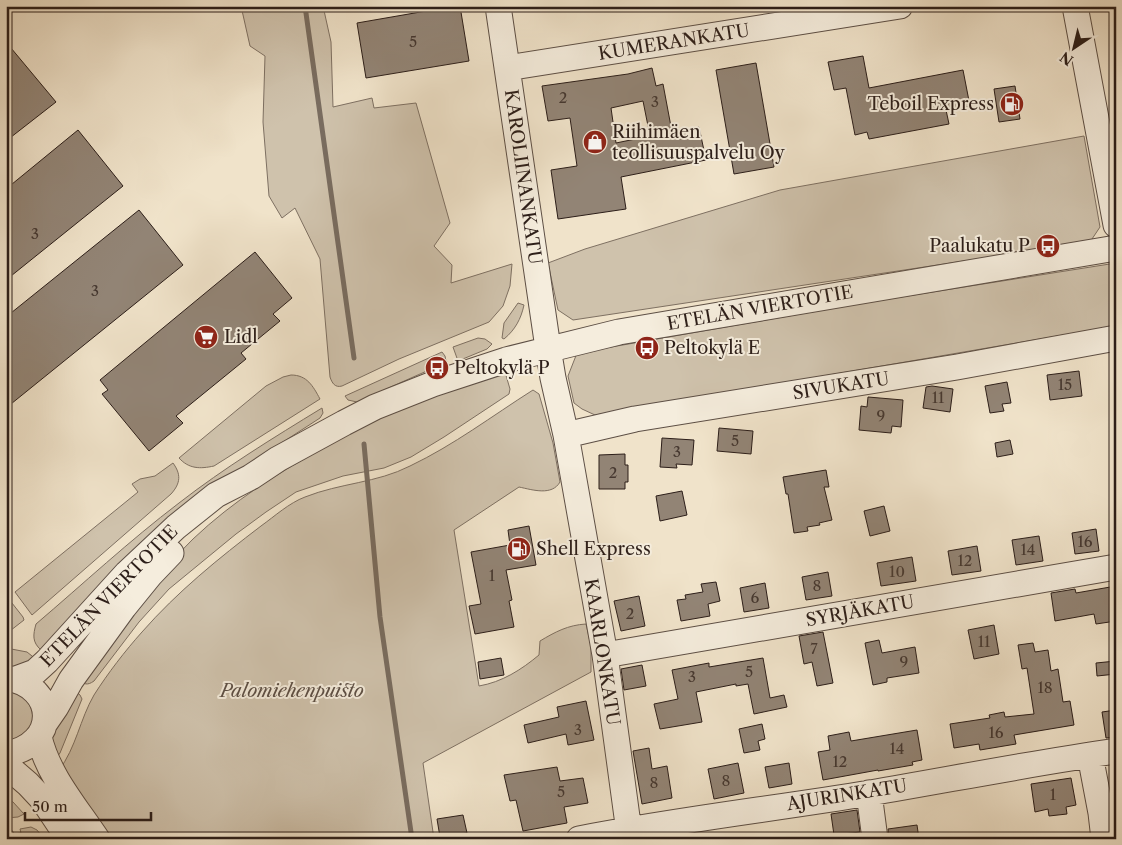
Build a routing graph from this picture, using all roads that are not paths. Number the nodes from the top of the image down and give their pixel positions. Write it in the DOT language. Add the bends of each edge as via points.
graph roads {
  1 [pos="498,6"];
  2 [pos="900,6"];
  3 [pos="1075,6"];
  4 [pos="507,68"];
  5 [pos="1116,225"];
  6 [pos="1116,248"];
  7 [pos="1116,338"];
  8 [pos="548,348"];
  9 [pos="566,435"];
  10 [pos="251,477"];
  11 [pos="1116,567"];
  12 [pos="605,655"];
  13 [pos="11,679"];
  14 [pos="42,730"];
  15 [pos="1116,751"];
  16 [pos="6,754"];
  17 [pos="1090,755"];
  18 [pos="6,765"];
  19 [pos="870,793"];
  20 [pos="629,834"];
  21 [pos="69,839"];
  22 [pos="96,839"];
  23 [pos="579,839"];
  24 [pos="875,839"];
  25 [pos="1104,839"];
  1 -- 4 [label="street, KAROLIINANKATU"];
  2 -- 4 [label="street, KUMERANKATU"];
  3 -- 5 [label="street"];
  4 -- 8 [label="street, KAROLIINANKATU"];
  6 -- 8 [label="street, ETELÄN VIERTOTIE" via="620,332"];
  7 -- 9 [label="street, SIVUKATU" via="635,419"];
  8 -- 9 [label="street, KAARLONKATU"];
  8 -- 10 [label="street, ETELÄN VIERTOTIE" via="494,363 375,407 306,443"];
  9 -- 12 [label="street, KAARLONKATU"];
  10 -- 13 [label="street, ETELÄN VIERTOTIE" via="216,495 176,527 127,573 35,672"];
  10 -- 14 [label="street, ETELÄN VIERTOTIE" via="145,581 71,680"];
  11 -- 12 [label="street, SYRJÄKATU"];
  12 -- 20 [label="street, KAARLONKATU"];
  13 -- 14 [label="street" via="27,684 41,699 44,709"];
  14 -- 16 [label="street" via="25,749"];
  14 -- 22 [label="street" via="43,754"];
  15 -- 17 [label="street, AJURINKATU"];
  17 -- 19 [label="street, AJURINKATU"];
  17 -- 25 [label="street"];
  18 -- 21 [label="street" via="43,800"];
  19 -- 20 [label="street, AJURINKATU"];
  19 -- 24 [label="street"];
  20 -- 23 [label="street, AJURINKATU"];
}
